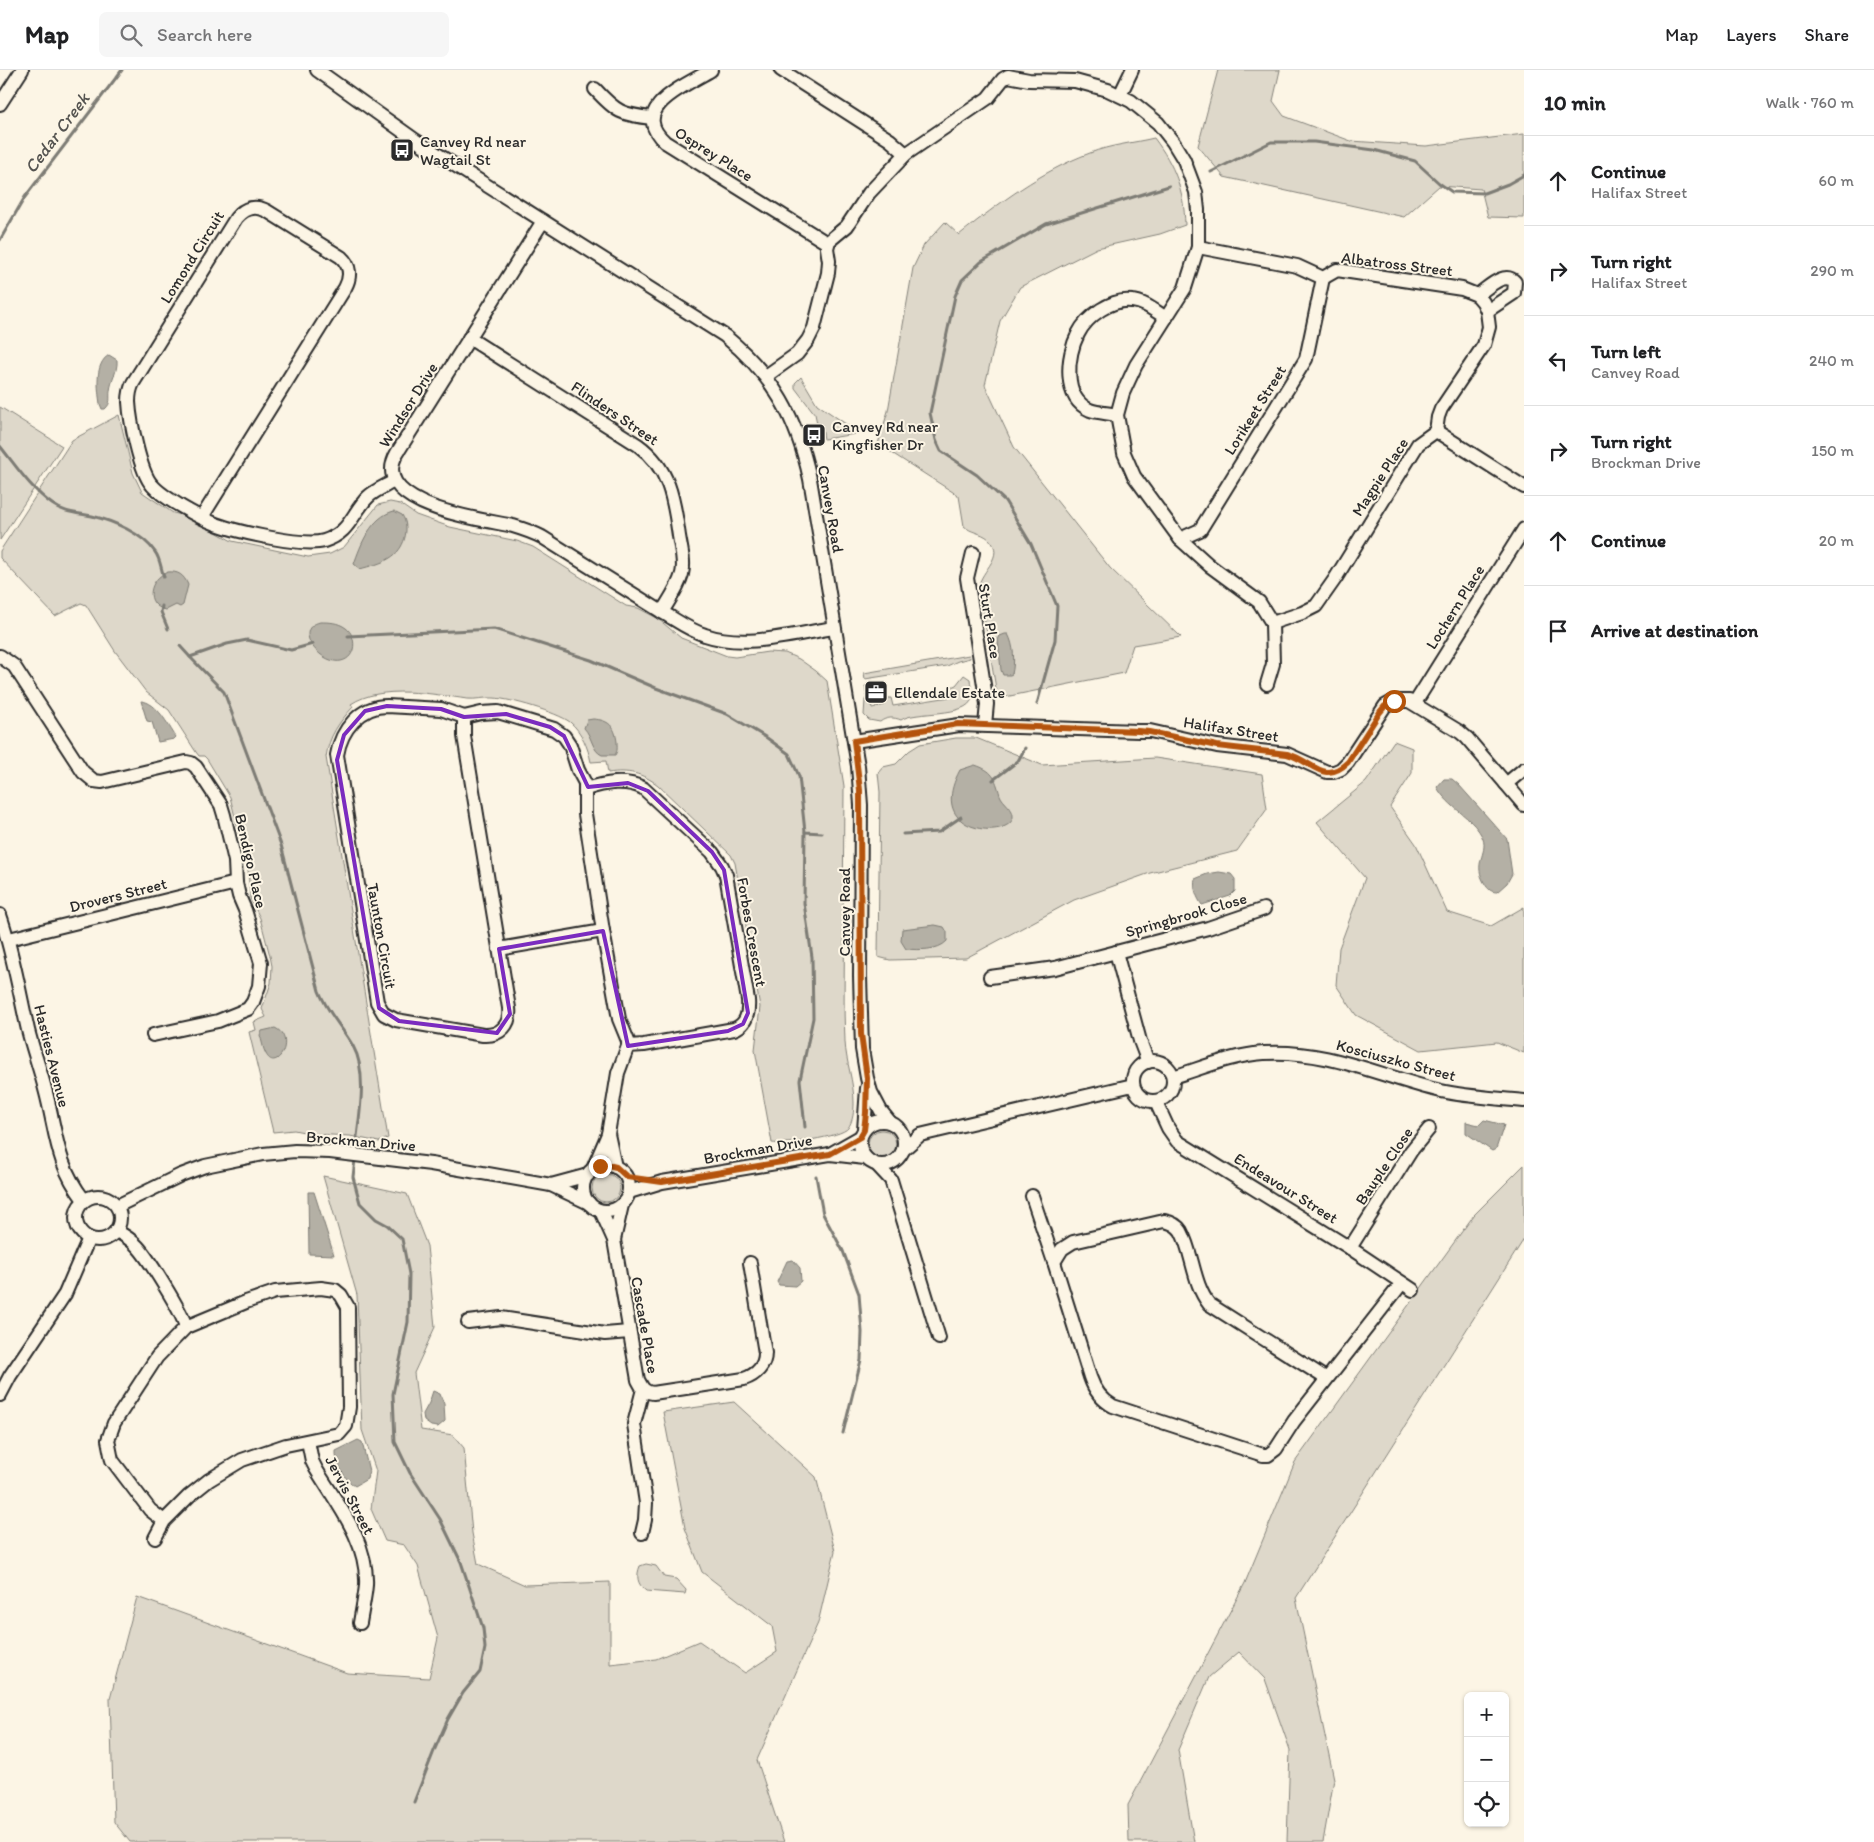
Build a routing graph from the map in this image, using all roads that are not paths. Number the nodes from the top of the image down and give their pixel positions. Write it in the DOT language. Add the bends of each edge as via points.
graph roads {
  1 [pos="22,70"];
  2 [pos="317,70"];
  3 [pos="711,70"];
  4 [pos="780,70"];
  5 [pos="1132,70"];
  6 [pos="1004,74"];
  7 [pos="595,89"];
  8 [pos="1120,95"];
  9 [pos="0,104"];
  10 [pos="652,118"];
  11 [pos="906,154"];
  12 [pos="543,221"];
  13 [pos="828,243"];
  14 [pos="1198,247"];
  15 [pos="1322,278"];
  16 [pos="1477,295"];
  17 [pos="1487,311"];
  18 [pos="1166,318"];
  19 [pos="469,338"];
  20 [pos="766,376"];
  21 [pos="1117,415"];
  22 [pos="1436,431"];
  23 [pos="394,481"];
  24 [pos="1524,487"];
  25 [pos="202,517"];
  26 [pos="1524,529"];
  27 [pos="1180,539"];
  28 [pos="973,553"];
  29 [pos="662,612"];
  30 [pos="1272,623"];
  31 [pos="834,628"];
  32 [pos="0,656"];
  33 [pos="1267,684"];
  34 [pos="1415,704"];
  35 [pos="464,717"];
  36 [pos="985,725"];
  37 [pos="854,741"];
  38 [pos="1524,769"];
  39 [pos="1506,784"];
  40 [pos="586,789"];
  41 [pos="1524,805"];
  42 [pos="236,883"];
  43 [pos="1264,909"];
  44 [pos="0,915"];
  45 [pos="603,931"];
  46 [pos="9,940"];
  47 [pos="499,948"];
  48 [pos="1116,952"];
  49 [pos="990,977"];
  50 [pos="152,1036"];
  51 [pos="628,1046"];
  52 [pos="1148,1062"];
  53 [pos="1172,1077"];
  54 [pos="867,1078"];
  55 [pos="1133,1085"];
  56 [pos="1524,1101"];
  57 [pos="1156,1102"];
  58 [pos="895,1125"];
  59 [pos="1429,1129"];
  60 [pos="862,1133"];
  61 [pos="608,1134"];
  62 [pos="920,1134"];
  63 [pos="830,1154"];
  64 [pos="901,1154"];
  65 [pos="865,1158"];
  66 [pos="877,1165"];
  67 [pos="616,1167"];
  68 [pos="591,1172"];
  69 [pos="627,1177"];
  70 [pos="891,1180"];
  71 [pos="662,1182"];
  72 [pos="551,1185"];
  73 [pos="629,1192"];
  74 [pos="1032,1196"];
  75 [pos="84,1200"];
  76 [pos="589,1203"];
  77 [pos="622,1205"];
  78 [pos="117,1206"];
  79 [pos="602,1210"];
  80 [pos="116,1231"];
  81 [pos="89,1238"];
  82 [pos="614,1240"];
  83 [pos="1350,1248"];
  84 [pos="1054,1262"];
  85 [pos="750,1264"];
  86 [pos="468,1322"];
  87 [pos="186,1327"];
  88 [pos="629,1332"];
  89 [pos="939,1338"];
  90 [pos="1326,1379"];
  91 [pos="643,1389"];
  92 [pos="0,1395"];
  93 [pos="308,1441"];
  94 [pos="164,1521"];
  95 [pos="642,1533"];
  96 [pos="155,1538"];
  97 [pos="360,1623"];
  1 -- 9 [label="street"];
  2 -- 12 [label="street, Canvey Road" via="415,140"];
  3 -- 10 [label="street" via="666,98 656,107"];
  4 -- 11 [label="street" via="890,140"];
  5 -- 8 [label="street"];
  6 -- 8 [label="street" via="1029,80 1075,81"];
  6 -- 11 [label="street" via="988,98"];
  7 -- 10 [label="street" via="617,111"];
  8 -- 14 [label="street" via="1158,123 1188,167 1198,210"];
  10 -- 13 [label="street, Osprey Place" via="656,133 665,142"];
  11 -- 13 [label="street" via="870,193 847,226"];
  12 -- 19 [label="street, Windsor Drive"];
  12 -- 20 [label="street, Canvey Road" via="725,336"];
  13 -- 20 [label="street" via="828,273 814,328 794,357"];
  14 -- 15 [label="street, Albatross Street" via="1297,266"];
  14 -- 18 [label="street" via="1184,288"];
  15 -- 16 [label="street, Albatross Street" via="1337,270 1462,289"];
  15 -- 27 [label="street, Lorikeet Street" via="1306,359 1200,530"];
  16 -- 17 [label="street"];
  16 -- 17 [label="street" via="1504,278 1515,282 1514,293"];
  17 -- 22 [label="street" via="1484,345 1441,409"];
  18 -- 21 [label="street" via="1133,372"];
  18 -- 21 [label="street" via="1143,304 1121,301 1096,313 1078,333 1070,361 1071,389 1090,410"];
  19 -- 23 [label="street, Windsor Drive" via="392,461"];
  19 -- 29 [label="street, Flinders Street" via="638,445 661,467 674,503 683,568 678,585"];
  20 -- 31 [label="street, Canvey Road" via="788,411 804,454"];
  21 -- 27 [label="street" via="1124,453 1134,476"];
  22 -- 24 [label="street"];
  22 -- 30 [label="street, Magpie Place" via="1418,444 1316,606"];
  23 -- 25 [label="street, Lomond Circuit" via="369,496 349,524 328,540 296,542 227,527"];
  23 -- 29 [label="street" via="411,497 436,508 542,537"];
  25 -- 25 [label="street, Lomond Circuit" via="157,490 147,479 129,394 136,377 236,218 247,209 258,208 268,211 341,257 349,269 349,279"];
  26 -- 34 [label="street, Lochern Place"];
  27 -- 30 [label="street" via="1259,602"];
  28 -- 36 [label="street, Sturt Place" via="967,578 985,691"];
  29 -- 31 [label="street" via="698,633 730,641"];
  30 -- 33 [label="street" via="1273,664"];
  31 -- 37 [label="street, Canvey Road"];
  32 -- 42 [label="street, Bendigo Place" via="14,666 82,772 94,781 191,763 221,805 235,861"];
  34 -- 36 [label="street, Halifax Street" via="1402,699 1385,706 1348,762 1334,772 1318,770 1294,755 1217,746 1150,732"];
  34 -- 39 [label="street, Halifax Street" via="1467,738"];
  35 -- 40 [label="street, Taunton Circuit" via="498,712 554,729 570,744"];
  35 -- 47 [label="street, Taunton Circuit" via="464,736"];
  35 -- 47 [label="street, Taunton Circuit" via="441,709 374,707 357,717 339,745 337,765 379,1008 399,1021 487,1035 497,1033 507,1024 510,1014"];
  36 -- 37 [label="street, Halifax Street" via="949,726"];
  37 -- 54 [label="street, Canvey Road" via="860,790 861,1034"];
  38 -- 39 [label="street"];
  39 -- 41 [label="street, Halifax Street"];
  40 -- 45 [label="street, Taunton Circuit" via="585,810"];
  40 -- 51 [label="street, Forbes Crescent" via="622,782 643,788 717,857 726,875 748,1000 747,1018 734,1029"];
  42 -- 46 [label="street, Drovers Street"];
  42 -- 50 [label="street, Bendigo Place" via="260,963 259,986 253,1002 248,1009 218,1021"];
  43 -- 48 [label="street, Springbrook Close" via="1208,928"];
  44 -- 46 [label="street, Hasties Avenue"];
  45 -- 47 [label="street"];
  45 -- 51 [label="street, Taunton Circuit" via="619,1018"];
  46 -- 75 [label="street, Hasties Avenue" via="60,1159"];
  48 -- 49 [label="street, Springbrook Close" via="1054,968"];
  48 -- 52 [label="street"];
  51 -- 61 [label="street" via="618,1073"];
  52 -- 53 [label="street" via="1166,1066"];
  52 -- 55 [label="street" via="1137,1068"];
  53 -- 56 [label="street, Kosciuszko Street" via="1252,1055 1280,1053 1345,1061 1442,1091"];
  53 -- 57 [label="street" via="1168,1095"];
  54 -- 58 [label="street, Canvey Road" via="873,1098"];
  54 -- 60 [label="street, Canvey Road"];
  55 -- 57 [label="street" via="1142,1099"];
  55 -- 62 [label="street"];
  57 -- 83 [label="street, Endeavour Street" via="1177,1141"];
  58 -- 60 [label="street" via="876,1121"];
  58 -- 62 [label="street"];
  58 -- 64 [label="street" via="904,1138"];
  59 -- 83 [label="street, Bauple Close" via="1411,1151"];
  60 -- 63 [label="street, Brockman Drive"];
  60 -- 65 [label="street" via="860,1144"];
  61 -- 67 [label="street"];
  61 -- 68 [label="street"];
  62 -- 64 [label="street"];
  63 -- 65 [label="street, Brockman Drive"];
  63 -- 71 [label="street, Brockman Drive"];
  64 -- 66 [label="street" via="886,1165"];
  64 -- 70 [label="street"];
  65 -- 66 [label="street"];
  66 -- 70 [label="street"];
  67 -- 68 [label="street" via="608,1165"];
  67 -- 69 [label="street"];
  68 -- 72 [label="street, Brockman Drive"];
  68 -- 76 [label="street" via="584,1189"];
  69 -- 71 [label="street, Brockman Drive"];
  69 -- 73 [label="street"];
  70 -- 89 [label="street"];
  71 -- 73 [label="street, Brockman Drive"];
  72 -- 76 [label="street, Brockman Drive"];
  72 -- 78 [label="street, Brockman Drive" via="431,1164 295,1151 205,1166"];
  73 -- 77 [label="street"];
  74 -- 84 [label="street"];
  75 -- 78 [label="street" via="98,1195 112,1200"];
  75 -- 81 [label="street" via="76,1213 76,1221 82,1234"];
  76 -- 79 [label="street"];
  77 -- 79 [label="street"];
  77 -- 82 [label="street, Cascade Place"];
  78 -- 80 [label="street" via="120,1218"];
  79 -- 82 [label="street, Cascade Place"];
  80 -- 81 [label="street" via="104,1239"];
  80 -- 87 [label="street" via="142,1252"];
  81 -- 92 [label="street" via="65,1294"];
  82 -- 88 [label="street, Cascade Place"];
  83 -- 90 [label="street, Endeavour Street" via="1408,1287"];
  84 -- 90 [label="street" via="1062,1249 1072,1242 1170,1222 1181,1230 1209,1304"];
  84 -- 90 [label="street" via="1092,1384 1099,1395 1113,1406 1258,1454 1268,1454 1276,1449"];
  85 -- 91 [label="street" via="765,1353 758,1371 744,1379 650,1393"];
  86 -- 88 [label="street" via="501,1318 608,1334"];
  87 -- 93 [label="street" via="275,1292 321,1288 335,1290 342,1295 348,1307 349,1407 346,1426 338,1434"];
  87 -- 94 [label="street" via="157,1357 114,1423 108,1440 112,1460 150,1510"];
  88 -- 91 [label="street, Cascade Place" via="638,1380"];
  91 -- 95 [label="street, Cascade Place" via="634,1424 646,1502"];
  93 -- 94 [label="street" via="242,1460 209,1480"];
  93 -- 97 [label="street, Jervis Street" via="316,1469 359,1543 366,1584"];
  94 -- 96 [label="street"];
}
